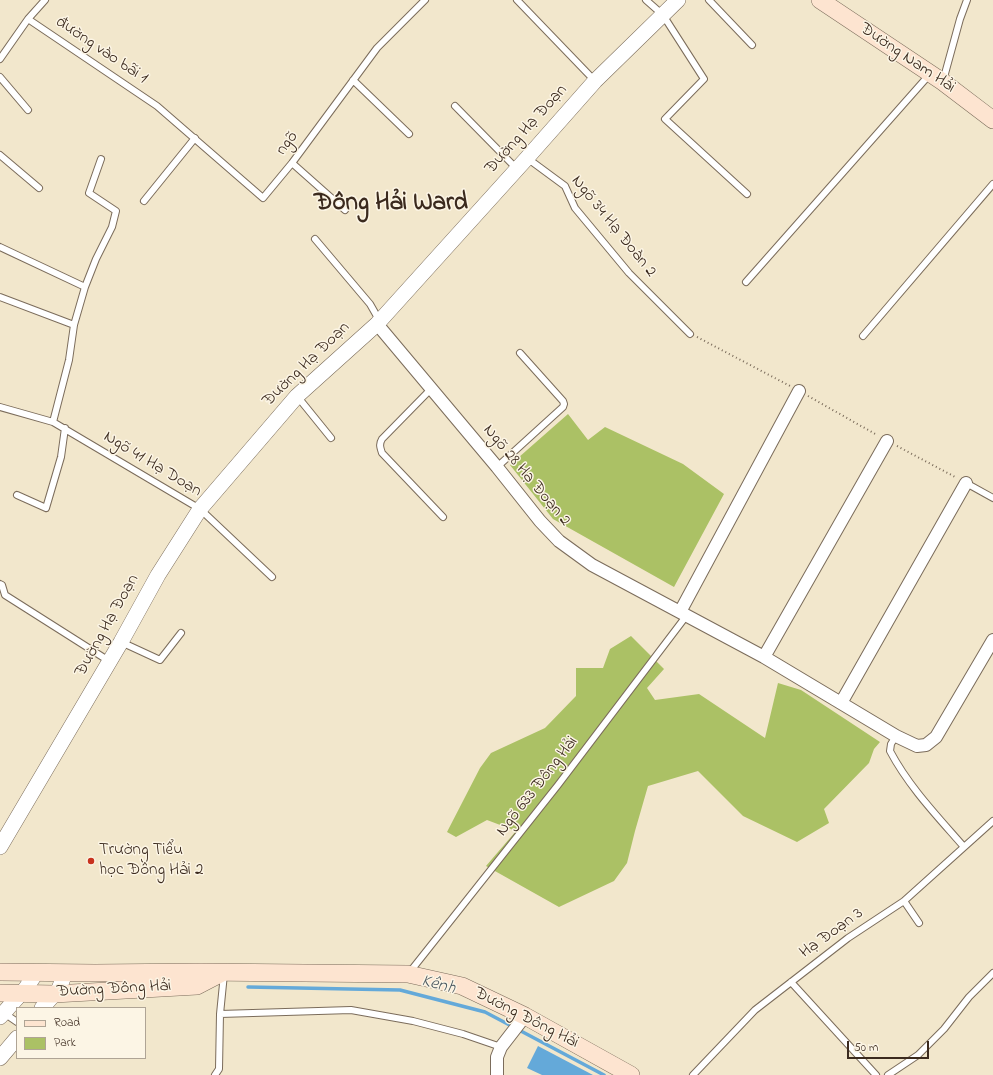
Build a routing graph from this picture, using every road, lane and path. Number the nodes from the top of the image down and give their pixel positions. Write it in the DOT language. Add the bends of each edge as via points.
graph roads {
  1 [pos="45,0"];
  2 [pos="425,0"];
  3 [pos="517,0"];
  4 [pos="646,0"];
  5 [pos="678,0"];
  6 [pos="709,0"];
  7 [pos="820,0"];
  8 [pos="967,0"];
  9 [pos="663,15"];
  10 [pos="28,19"];
  11 [pos="752,45"];
  12 [pos="0,60"];
  13 [pos="0,77"];
  14 [pos="937,78"];
  15 [pos="353,80"];
  16 [pos="595,81"];
  17 [pos="157,106"];
  18 [pos="455,106"];
  19 [pos="28,110"];
  20 [pos="993,120"];
  21 [pos="409,134"];
  22 [pos="195,138"];
  23 [pos="0,155"];
  24 [pos="528,158"];
  25 [pos="101,159"];
  26 [pos="292,163"];
  27 [pos="517,169"];
  28 [pos="993,184"];
  29 [pos="39,188"];
  30 [pos="747,194"];
  31 [pos="144,201"];
  32 [pos="345,210"];
  33 [pos="315,239"];
  34 [pos="0,247"];
  35 [pos="746,282"];
  36 [pos="85,288"];
  37 [pos="0,297"];
  38 [pos="74,324"];
  39 [pos="377,324"];
  40 [pos="690,334"];
  41 [pos="863,336"];
  42 [pos="520,353"];
  43 [pos="431,389"];
  44 [pos="799,391"];
  45 [pos="298,396"];
  46 [pos="0,407"];
  47 [pos="53,422"];
  48 [pos="64,428"];
  49 [pos="331,438"];
  50 [pos="887,441"];
  51 [pos="497,467"];
  52 [pos="966,483"];
  53 [pos="17,495"];
  54 [pos="993,498"];
  55 [pos="200,509"];
  56 [pos="443,517"];
  57 [pos="272,577"];
  58 [pos="0,584"];
  59 [pos="684,614"];
  60 [pos="181,633"];
  61 [pos="993,640"];
  62 [pos="121,642"];
  63 [pos="764,657"];
  64 [pos="110,661"];
  65 [pos="841,703"];
  66 [pos="896,736"];
  67 [pos="993,821"];
  68 [pos="0,847"];
  69 [pos="964,847"];
  70 [pos="904,901"];
  71 [pos="919,923"];
  72 [pos="0,972"];
  73 [pos="36,972"];
  74 [pos="224,972"];
  75 [pos="65,973"];
  76 [pos="993,973"];
  77 [pos="408,974"];
  78 [pos="791,982"];
  79 [pos="0,993"];
  80 [pos="21,993"];
  81 [pos="54,994"];
  82 [pos="43,1007"];
  83 [pos="220,1014"];
  84 [pos="2,1015"];
  85 [pos="523,1018"];
  86 [pos="16,1022"];
  87 [pos="16,1039"];
  88 [pos="501,1047"];
  89 [pos="0,1058"];
  90 [pos="215,1075"];
  91 [pos="497,1075"];
  92 [pos="631,1075"];
  93 [pos="693,1075"];
  94 [pos="876,1075"];
  95 [pos="888,1075"];
  1 -- 10 [label="lane"];
  2 -- 15 [label="lane, ngõ" via="377,48"];
  3 -- 16 [label="lane"];
  4 -- 9 [label="lane"];
  5 -- 9 [label="street, Đường Hạ Đoạn"];
  6 -- 11 [label="lane"];
  7 -- 14 [label="main road, Đường Nam Hải"];
  8 -- 14 [label="lane"];
  9 -- 16 [label="street, Đường Hạ Đoạn"];
  9 -- 30 [label="lane" via="704,79 665,119"];
  10 -- 12 [label="lane"];
  10 -- 17 [label="lane, đường vào bãi 1"];
  13 -- 19 [label="lane"];
  14 -- 20 [label="main road, Đường Nam Hải"];
  14 -- 35 [label="lane"];
  15 -- 21 [label="lane"];
  15 -- 26 [label="lane, ngõ"];
  16 -- 24 [label="street, Đường Hạ Đoạn"];
  17 -- 22 [label="lane, ngõ"];
  18 -- 27 [label="lane"];
  22 -- 26 [label="lane, ngõ" via="263,198"];
  22 -- 31 [label="lane"];
  23 -- 29 [label="lane"];
  24 -- 27 [label="street, Đường Hạ Đoạn"];
  24 -- 40 [label="lane, Ngõ 34 Hạ Đoàn 2" via="565,186 575,208 629,273"];
  25 -- 36 [label="lane" via="89,193 116,210 112,227"];
  26 -- 32 [label="lane"];
  27 -- 39 [label="street, Đường Hạ Đoạn"];
  28 -- 41 [label="lane"];
  33 -- 39 [label="lane" via="370,304 378,318"];
  34 -- 36 [label="lane"];
  36 -- 38 [label="lane"];
  37 -- 38 [label="lane"];
  38 -- 47 [label="lane" via="69,360"];
  39 -- 43 [label="street, Ngõ 28 Hạ Đoạn 2"];
  39 -- 45 [label="street, Đường Hạ Đoạn"];
  40 -- 44 [label="path"];
  42 -- 51 [label="lane" via="564,404"];
  43 -- 51 [label="street, Ngõ 28 Hạ Đoạn 2"];
  43 -- 56 [label="lane" via="382,439 380,448"];
  44 -- 50 [label="path"];
  44 -- 59 [label="street"];
  45 -- 49 [label="lane"];
  45 -- 55 [label="street, Đường Hạ Đoạn"];
  46 -- 47 [label="lane, Ngõ 41 Hạ Doạn"];
  47 -- 48 [label="lane, Ngõ 41 Hạ Doạn"];
  48 -- 53 [label="lane" via="61,457 46,508"];
  48 -- 55 [label="lane, Ngõ 41 Hạ Doạn"];
  50 -- 52 [label="path"];
  50 -- 63 [label="street"];
  51 -- 59 [label="street, Ngõ 28 Hạ Đoạn 2" via="558,541 592,565"];
  52 -- 54 [label="lane"];
  52 -- 65 [label="street"];
  55 -- 57 [label="lane, Ngõ 41 Hạ Doạn"];
  55 -- 62 [label="street, Đường Hạ Đoạn" via="158,575"];
  58 -- 64 [label="lane" via="5,595"];
  59 -- 63 [label="street, Ngõ 28 Hạ Đoạn 2"];
  59 -- 77 [label="lane, Ngõ 633 Đông Hải" via="558,785"];
  60 -- 62 [label="lane" via="160,660"];
  61 -- 66 [label="street, Ngõ 28 Hạ Đoạn 2" via="936,737 926,744 917,746"];
  62 -- 64 [label="street, Đường Hạ Đoạn"];
  63 -- 65 [label="street, Ngõ 28 Hạ Đoạn 2"];
  64 -- 68 [label="street, Đường Hạ Đoạn"];
  65 -- 66 [label="street, Ngõ 28 Hạ Đoạn 2"];
  66 -- 69 [label="lane" via="890,751 893,757 917,792"];
  67 -- 69 [label="lane, Hạ Đoạn 3"];
  69 -- 70 [label="lane, Hạ Đoạn 3"];
  70 -- 71 [label="lane"];
  70 -- 78 [label="lane, Hạ Đoạn 3" via="848,938"];
  72 -- 73 [label="main road, Đường Đông Hải"];
  73 -- 75 [label="main road, Đường Đông Hải"];
  73 -- 80 [label="street"];
  74 -- 75 [label="main road, Đường Đông Hải"];
  74 -- 77 [label="main road, Đường Đông Hải"];
  74 -- 81 [label="main road, Đường Đông Hải" via="197,986"];
  74 -- 83 [label="lane"];
  75 -- 81 [label="street" via="59,989"];
  76 -- 95 [label="lane" via="918,1055"];
  77 -- 85 [label="main road, Đường Đông Hải" via="462,986"];
  78 -- 93 [label="lane, Hạ Đoạn 3" via="755,1010"];
  78 -- 94 [label="lane"];
  79 -- 80 [label="main road, Đường Đông Hải"];
  80 -- 81 [label="main road, Đường Đông Hải"];
  80 -- 84 [label="street"];
  81 -- 82 [label="street"];
  83 -- 88 [label="lane" via="350,1010 413,1021"];
  83 -- 90 [label="lane" via="219,1069"];
  84 -- 86 [label="lane"];
  85 -- 88 [label="street"];
  85 -- 92 [label="main road, Đường Đông Hải"];
  87 -- 89 [label="street"];
  88 -- 91 [label="street" via="497,1057"];
}
